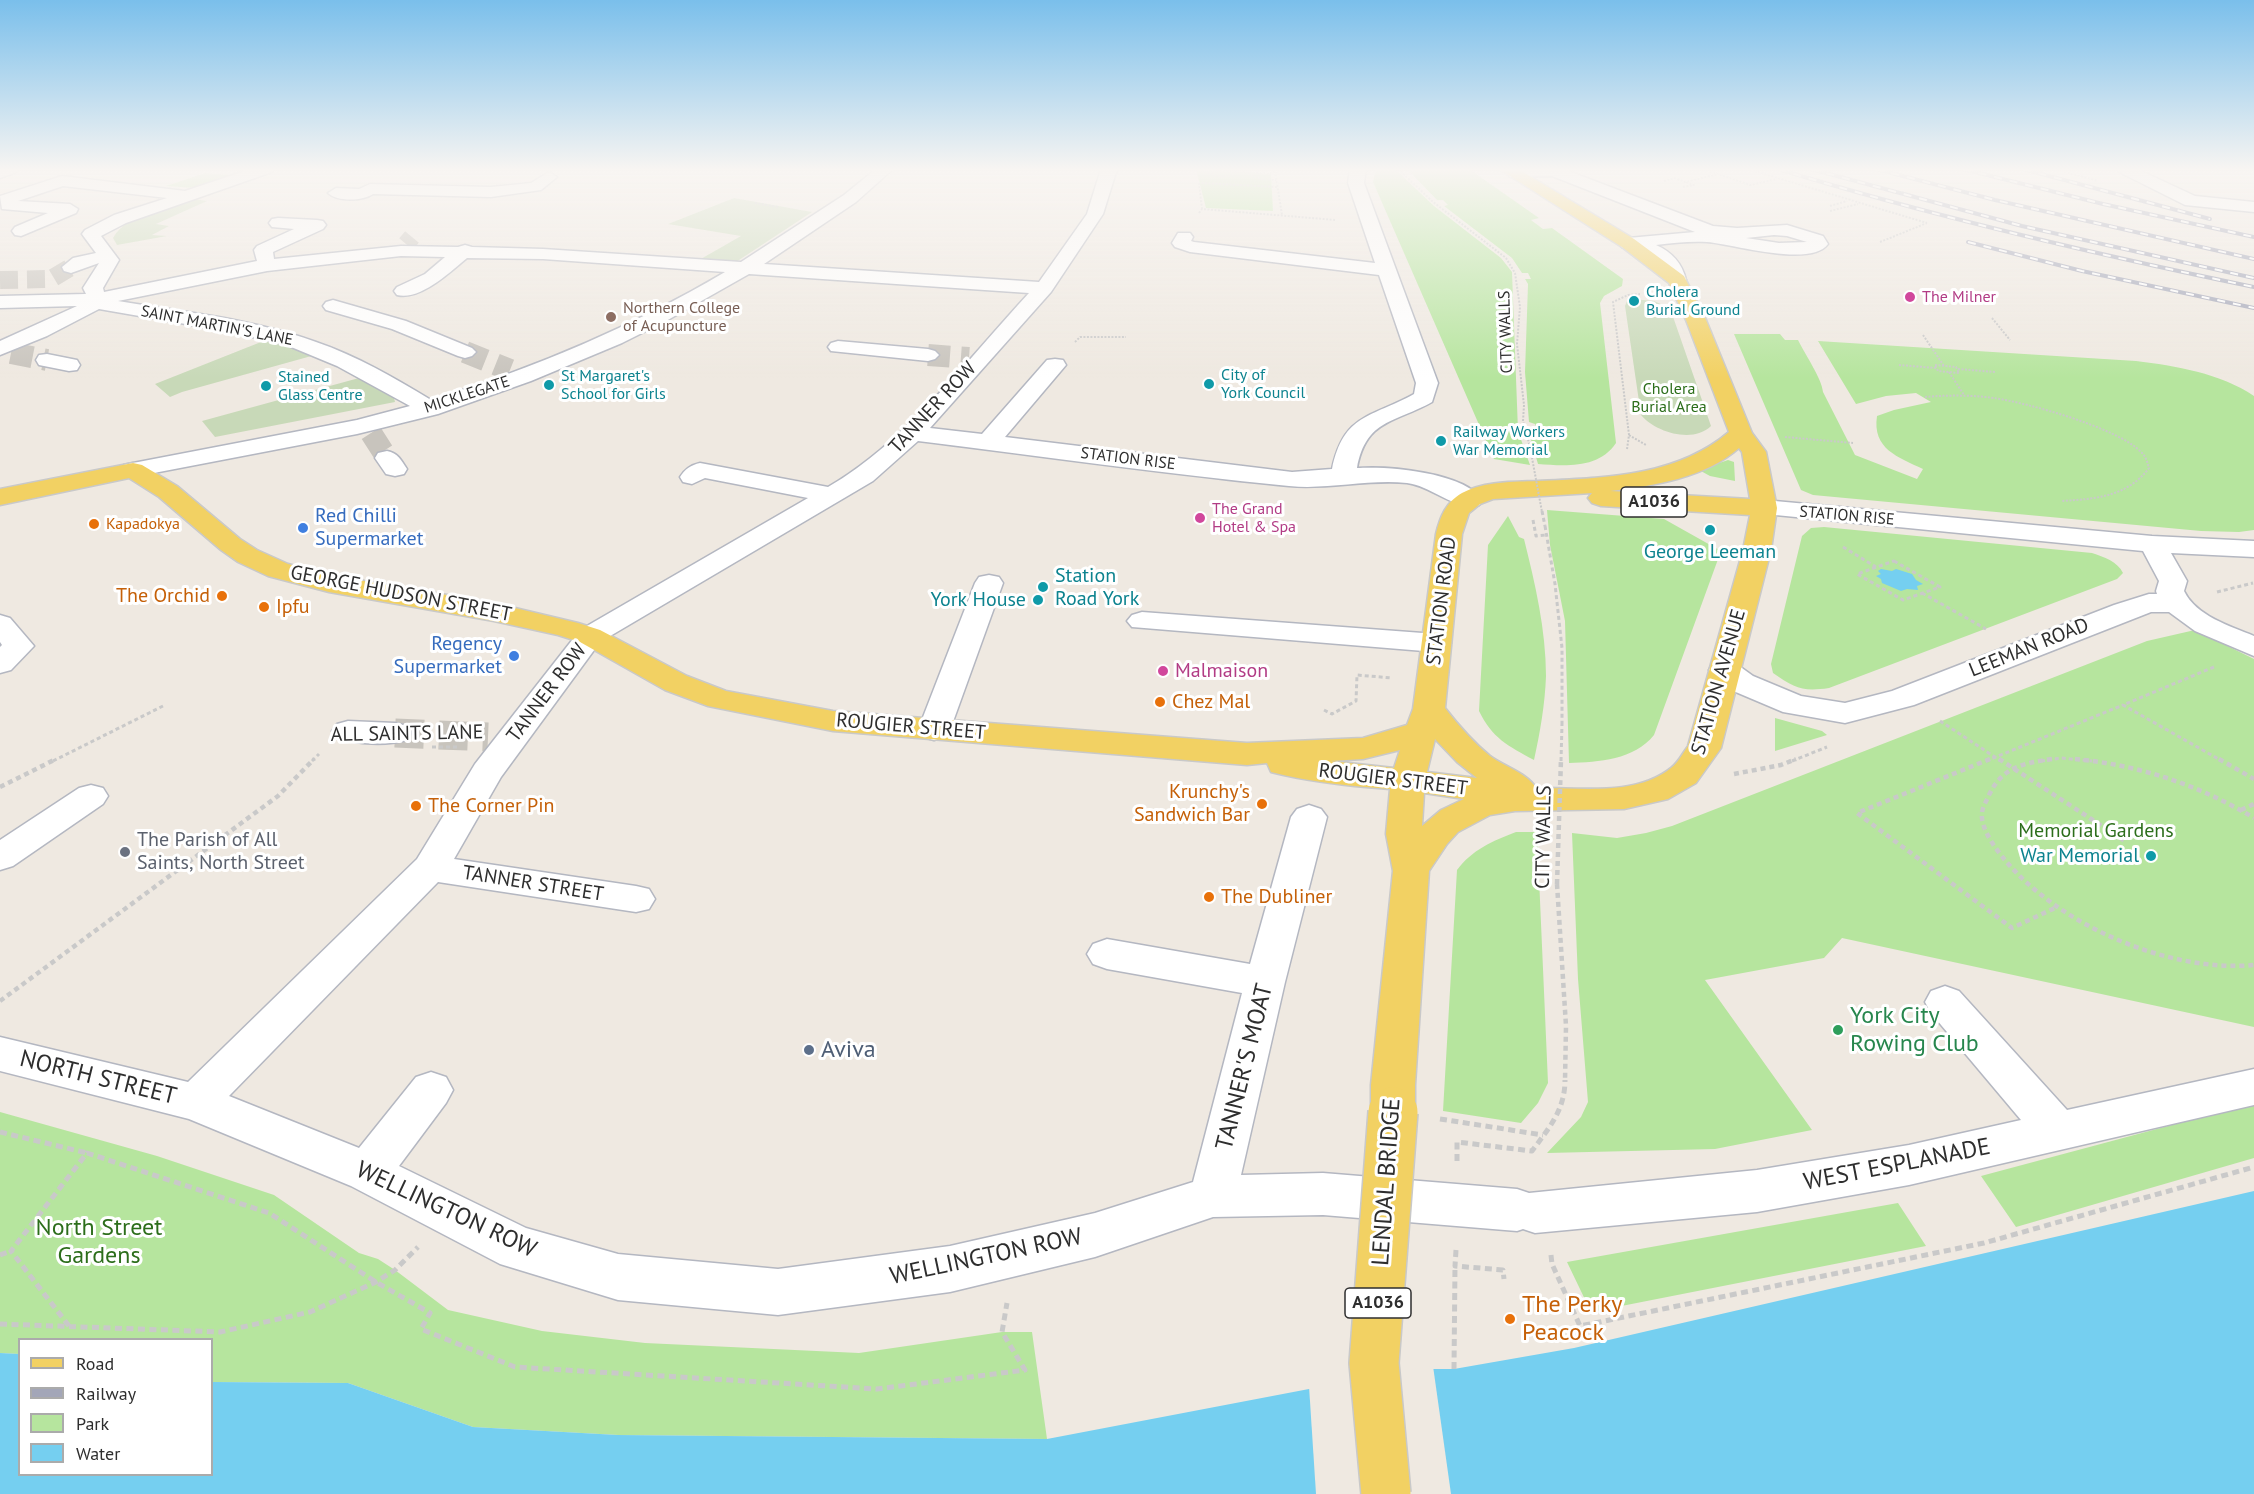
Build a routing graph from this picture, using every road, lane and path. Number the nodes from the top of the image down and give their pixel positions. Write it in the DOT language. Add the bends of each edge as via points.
graph roads {
  1 [pos="94,239"];
  2 [pos="295,239"];
  3 [pos="791,239"];
  4 [pos="1078,239"];
  5 [pos="1183,239"];
  6 [pos="1376,239"];
  7 [pos="1481,239"];
  8 [pos="1621,239"];
  9 [pos="1645,239"];
  10 [pos="1721,239"];
  11 [pos="1814,239"];
  12 [pos="1888,239"];
  13 [pos="1880,242"];
  14 [pos="1628,243"];
  15 [pos="465,250"];
  16 [pos="240,251"];
  17 [pos="107,256"];
  18 [pos="265,257"];
  19 [pos="71,267"];
  20 [pos="747,268"];
  21 [pos="1388,270"];
  22 [pos="1677,280"];
  23 [pos="1044,288"];
  24 [pos="404,291"];
  25 [pos="1640,294"];
  26 [pos="97,301"];
  27 [pos="0,302"];
  28 [pos="333,306"];
  29 [pos="1992,318"];
  30 [pos="1923,335"];
  31 [pos="1126,337"];
  32 [pos="2010,340"];
  33 [pos="838,346"];
  34 [pos="3,350"];
  35 [pos="465,352"];
  36 [pos="928,355"];
  37 [pos="47,360"];
  38 [pos="69,365"];
  39 [pos="1055,365"];
  40 [pos="1899,365"];
  41 [pos="1944,366"];
  42 [pos="1936,368"];
  43 [pos="1958,369"];
  44 [pos="1949,372"];
  45 [pos="1995,372"];
  46 [pos="1964,396"];
  47 [pos="1925,397"];
  48 [pos="430,409"];
  49 [pos="914,433"];
  50 [pos="1741,434"];
  51 [pos="1774,436"];
  52 [pos="987,443"];
  53 [pos="1853,443"];
  54 [pos="1624,456"];
  55 [pos="133,470"];
  56 [pos="692,477"];
  57 [pos="1343,477"];
  58 [pos="1544,488"];
  59 [pos="832,495"];
  60 [pos="0,497"];
  61 [pos="1470,500"];
  62 [pos="2050,501"];
  63 [pos="1764,508"];
  64 [pos="1546,535"];
  65 [pos="1536,536"];
  66 [pos="2152,544"];
  67 [pos="2254,549"];
  68 [pos="989,583"];
  69 [pos="1922,593"];
  70 [pos="2176,603"];
  71 [pos="1142,621"];
  72 [pos="0,624"];
  73 [pos="590,636"];
  74 [pos="1436,643"];
  75 [pos="2254,647"];
  76 [pos="2024,650"];
  77 [pos="2225,662"];
  78 [pos="0,663"];
  79 [pos="1724,670"];
  80 [pos="1903,698"];
  81 [pos="2124,705"];
  82 [pos="163,706"];
  83 [pos="1427,707"];
  84 [pos="1324,710"];
  85 [pos="934,730"];
  86 [pos="337,739"];
  87 [pos="408,740"];
  88 [pos="502,741"];
  89 [pos="1835,743"];
  90 [pos="1247,754"];
  91 [pos="1996,756"];
  92 [pos="2013,768"];
  93 [pos="1408,780"];
  94 [pos="1678,780"];
  95 [pos="2254,780"];
  96 [pos="0,787"];
  97 [pos="92,796"];
  98 [pos="1539,798"];
  99 [pos="2254,804"];
  100 [pos="2241,810"];
  101 [pos="1309,817"];
  102 [pos="2254,818"];
  103 [pos="2125,841"];
  104 [pos="0,857"];
  105 [pos="430,868"];
  106 [pos="1412,872"];
  107 [pos="636,899"];
  108 [pos="2057,907"];
  109 [pos="1107,954"];
  110 [pos="2254,965"];
  111 [pos="1265,982"];
  112 [pos="0,1000"];
  113 [pos="1945,1002"];
  114 [pos="0,1054"];
  115 [pos="2254,1087"];
  116 [pos="431,1090"];
  117 [pos="1393,1099"];
  118 [pos="196,1102"];
  119 [pos="0,1132"];
  120 [pos="2058,1132"];
  121 [pos="1544,1135"];
  122 [pos="1482,1144"];
  123 [pos="87,1154"];
  124 [pos="2254,1167"];
  125 [pos="367,1172"];
  126 [pos="1214,1196"];
  127 [pos="11,1251"];
  128 [pos="0,1255"];
  129 [pos="1552,1264"];
  130 [pos="1455,1266"];
  131 [pos="1472,1267"];
  132 [pos="395,1270"];
  133 [pos="1504,1279"];
  134 [pos="376,1282"];
  135 [pos="0,1324"];
  136 [pos="69,1326"];
  137 [pos="1002,1332"];
  138 [pos="1454,1369"];
  139 [pos="1386,1494"];
  1 -- 17 [label="street"];
  2 -- 18 [label="street"];
  3 -- 20 [label="street, MICKLEGATE"];
  4 -- 23 [label="street, TANNER ROW"];
  5 -- 21 [label="street" via="1181,243 1190,247"];
  6 -- 21 [label="street"];
  7 -- 64 [label="path, CITY WALLS, bridge" via="1506,258 1518,278 1517,344 1523,421"];
  8 -- 14 [label="main road"];
  9 -- 14 [label="street"];
  10 -- 11 [label="street" via="1767,247 1819,244"];
  12 -- 13 [label="path"];
  14 -- 22 [label="street" via="1665,257 1675,269"];
  15 -- 18 [label="street" via="409,241"];
  15 -- 20 [label="street"];
  15 -- 24 [label="street" via="432,278"];
  16 -- 18 [label="street"];
  17 -- 19 [label="street"];
  17 -- 26 [label="street" via="110,260 93,288"];
  18 -- 26 [label="street"];
  20 -- 23 [label="street"];
  20 -- 48 [label="street, MICKLEGATE" via="708,292 593,347"];
  21 -- 57 [label="street" via="1427,383 1424,397 1407,408 1379,417 1360,431 1351,442"];
  22 -- 50 [label="main road, A1036"];
  23 -- 49 [label="street, TANNER ROW" via="974,358"];
  25 -- 54 [label="path" via="1613,302 1629,435"];
  26 -- 27 [label="street"];
  26 -- 34 [label="street" via="79,314"];
  26 -- 48 [label="street, SAINT MARTIN'S LANE" via="291,340 376,377"];
  28 -- 35 [label="street" via="399,325"];
  29 -- 32 [label="path"];
  30 -- 41 [label="path"];
  31 -- 39 [label="path" via="1080,337"];
  33 -- 36 [label="street"];
  37 -- 38 [label="street"];
  39 -- 52 [label="street"];
  40 -- 42 [label="path"];
  41 -- 42 [label="path" via="1935,365"];
  41 -- 43 [label="path"];
  42 -- 44 [label="path"];
  43 -- 44 [label="path" via="1959,372"];
  43 -- 45 [label="path"];
  44 -- 46 [label="path"];
  46 -- 47 [label="path"];
  46 -- 62 [label="path" via="2063,415 2130,443 2145,456 2149,468 2132,486 2110,496"];
  48 -- 55 [label="street, MICKLEGATE" via="367,429 200,455"];
  49 -- 52 [label="street, STATION RISE"];
  49 -- 59 [label="street, TANNER ROW" via="864,476"];
  50 -- 58 [label="main road, A1036" via="1717,454 1667,472 1639,479"];
  50 -- 63 [label="main road, A1036" via="1754,452"];
  51 -- 53 [label="path"];
  52 -- 57 [label="street, STATION RISE" via="1292,479"];
  55 -- 60 [label="main road, MICKLEGATE"];
  55 -- 73 [label="main road, GEORGE HUDSON STREET" via="168,492 239,552 266,565 308,579 541,622"];
  56 -- 59 [label="street" via="700,470"];
  57 -- 61 [label="street, STATION RISE" via="1424,479"];
  58 -- 61 [label="main road, A1036" via="1498,491"];
  58 -- 63 [label="main road, STATION RISE / A1036" via="1601,498"];
  59 -- 73 [label="street, TANNER ROW"];
  61 -- 74 [label="main road, STATION ROAD / A1036" via="1454,516 1449,534"];
  63 -- 66 [label="street, STATION RISE"];
  63 -- 79 [label="main road, STATION AVENUE / A1036" via="1757,550"];
  64 -- 65 [label="path"];
  64 -- 121 [label="path, CITY WALLS, bridge" via="1556,584 1562,648 1557,884 1566,1026 1565,1095 1560,1112"];
  66 -- 67 [label="street"];
  66 -- 70 [label="street" via="2173,581 2170,591"];
  68 -- 85 [label="street"];
  69 -- 69 [label="path" via="1903,600 1857,574 1894,561 1940,587"];
  69 -- 76 [label="path"];
  70 -- 75 [label="street" via="2197,620"];
  70 -- 76 [label="street, LEEMAN ROAD" via="2149,603"];
  71 -- 74 [label="street"];
  72 -- 78 [label="street" via="19,646"];
  73 -- 85 [label="main road, ROUGIER STREET" via="676,683 719,699 833,721"];
  73 -- 88 [label="street, TANNER ROW"];
  74 -- 83 [label="main road, STATION ROAD / A1036"];
  76 -- 80 [label="street, LEEMAN ROAD"];
  77 -- 81 [label="path"];
  79 -- 80 [label="street, LEEMAN ROAD" via="1772,697 1816,710 1845,713"];
  79 -- 94 [label="main road, STATION AVENUE / A1036" via="1704,748 1698,761"];
  80 -- 91 [label="path"];
  81 -- 91 [label="path"];
  81 -- 95 [label="path"];
  82 -- 96 [label="path"];
  83 -- 84 [label="path" via="1357,675 1356,701 1332,714"];
  83 -- 90 [label="main road, ROUGIER STREET" via="1390,742 1355,749"];
  83 -- 93 [label="main road, STATION ROAD / A1036"];
  83 -- 98 [label="main road, A1036" via="1476,764"];
  85 -- 90 [label="main road, ROUGIER STREET"];
  86 -- 87 [label="street"];
  86 -- 112 [label="path, ALL SAINTS LANE" via="278,795"];
  87 -- 88 [label="path, ALL SAINTS LANE"];
  88 -- 105 [label="street, TANNER ROW"];
  89 -- 94 [label="path" via="1755,771"];
  90 -- 93 [label="main road, ROUGIER STREET" via="1309,770"];
  91 -- 92 [label="path"];
  91 -- 108 [label="path" via="1857,813 2012,928"];
  92 -- 100 [label="path" via="2050,759 2084,759 2128,766 2169,777"];
  92 -- 103 [label="path"];
  92 -- 108 [label="path" via="1987,790 1982,813 1991,842 2021,879"];
  93 -- 98 [label="main road, ROUGIER STREET"];
  93 -- 106 [label="main road, STATION ROAD / A1036" via="1404,834"];
  94 -- 98 [label="main road, STATION AVENUE / A1036" via="1658,791 1631,798"];
  97 -- 104 [label="street"];
  98 -- 106 [label="main road, STATION ROAD / A1036" via="1478,806 1454,816 1436,831"];
  99 -- 100 [label="path"];
  100 -- 102 [label="path"];
  101 -- 111 [label="street, TANNER'S MOAT"];
  105 -- 107 [label="street, TANNER STREET"];
  105 -- 118 [label="street, TANNER ROW"];
  106 -- 117 [label="main road, STATION ROAD / A1036"];
  108 -- 110 [label="path" via="2153,952 2223,967"];
  109 -- 111 [label="street"];
  111 -- 126 [label="street, TANNER'S MOAT"];
  113 -- 120 [label="street"];
  114 -- 118 [label="street, NORTH STREET"];
  115 -- 120 [label="street, WEST ESPLANADE"];
  116 -- 125 [label="street"];
  117 -- 121 [label="path"];
  117 -- 139 [label="main road, LENDAL BRIDGE / A1036, bridge" via="1374,1363"];
  118 -- 125 [label="street, WELLINGTON ROW"];
  119 -- 123 [label="path"];
  120 -- 126 [label="street, WEST ESPLANADE" via="1909,1165 1756,1191 1526,1211 1323,1194"];
  121 -- 122 [label="path" via="1532,1151"];
  123 -- 127 [label="path"];
  123 -- 134 [label="path" via="269,1213"];
  124 -- 129 [label="path" via="1984,1243 1580,1326"];
  125 -- 126 [label="street, WELLINGTON ROW" via="517,1248 618,1277 778,1292 950,1269 1095,1235"];
  127 -- 128 [label="path"];
  127 -- 136 [label="path"];
  130 -- 138 [label="path"];
  131 -- 133 [label="path" via="1503,1270"];
  132 -- 134 [label="path"];
  134 -- 136 [label="path" via="310,1312 219,1332"];
  134 -- 137 [label="path" via="430,1313 421,1329 515,1367 877,1389 1025,1370"];
  135 -- 136 [label="path"];
}
